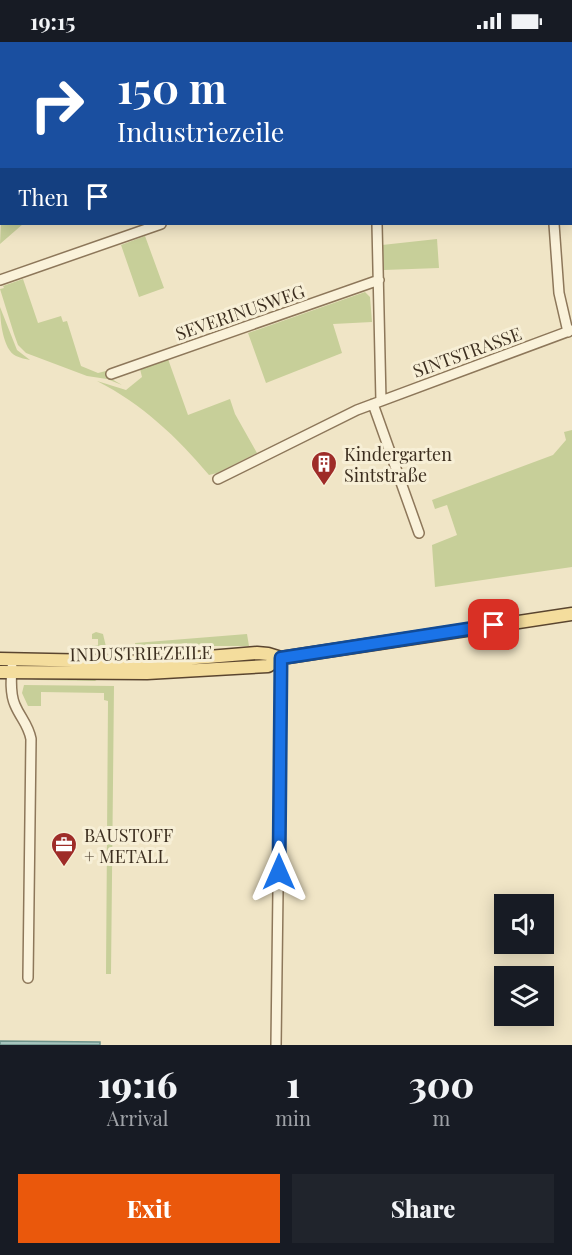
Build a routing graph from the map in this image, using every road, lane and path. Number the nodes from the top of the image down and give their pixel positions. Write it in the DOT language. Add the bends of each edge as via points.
graph roads {
  1 [pos="158,225"];
  2 [pos="377,225"];
  3 [pos="554,225"];
  4 [pos="0,280"];
  5 [pos="379,280"];
  6 [pos="570,331"];
  7 [pos="111,374"];
  8 [pos="377,403"];
  9 [pos="218,479"];
  10 [pos="419,533"];
  11 [pos="572,614"];
  12 [pos="281,658"];
  13 [pos="6,665"];
  14 [pos="28,978"];
  15 [pos="276,1045"];
  1 -- 4 [label="street"];
  2 -- 5 [label="street"];
  3 -- 6 [label="street" via="560,293"];
  5 -- 7 [label="street, SEVERINUSWEG"];
  5 -- 8 [label="street"];
  6 -- 8 [label="street, SINTSTRASSE"];
  8 -- 9 [label="street, SINTSTRASSE"];
  8 -- 10 [label="street"];
  11 -- 12 [label="main road, INDUSTRIEZEILE"];
  12 -- 13 [label="main road, INDUSTRIEZEILE" via="257,653 86,666"];
  12 -- 15 [label="street"];
  13 -- 14 [label="street" via="15,704 31,739"];
}
